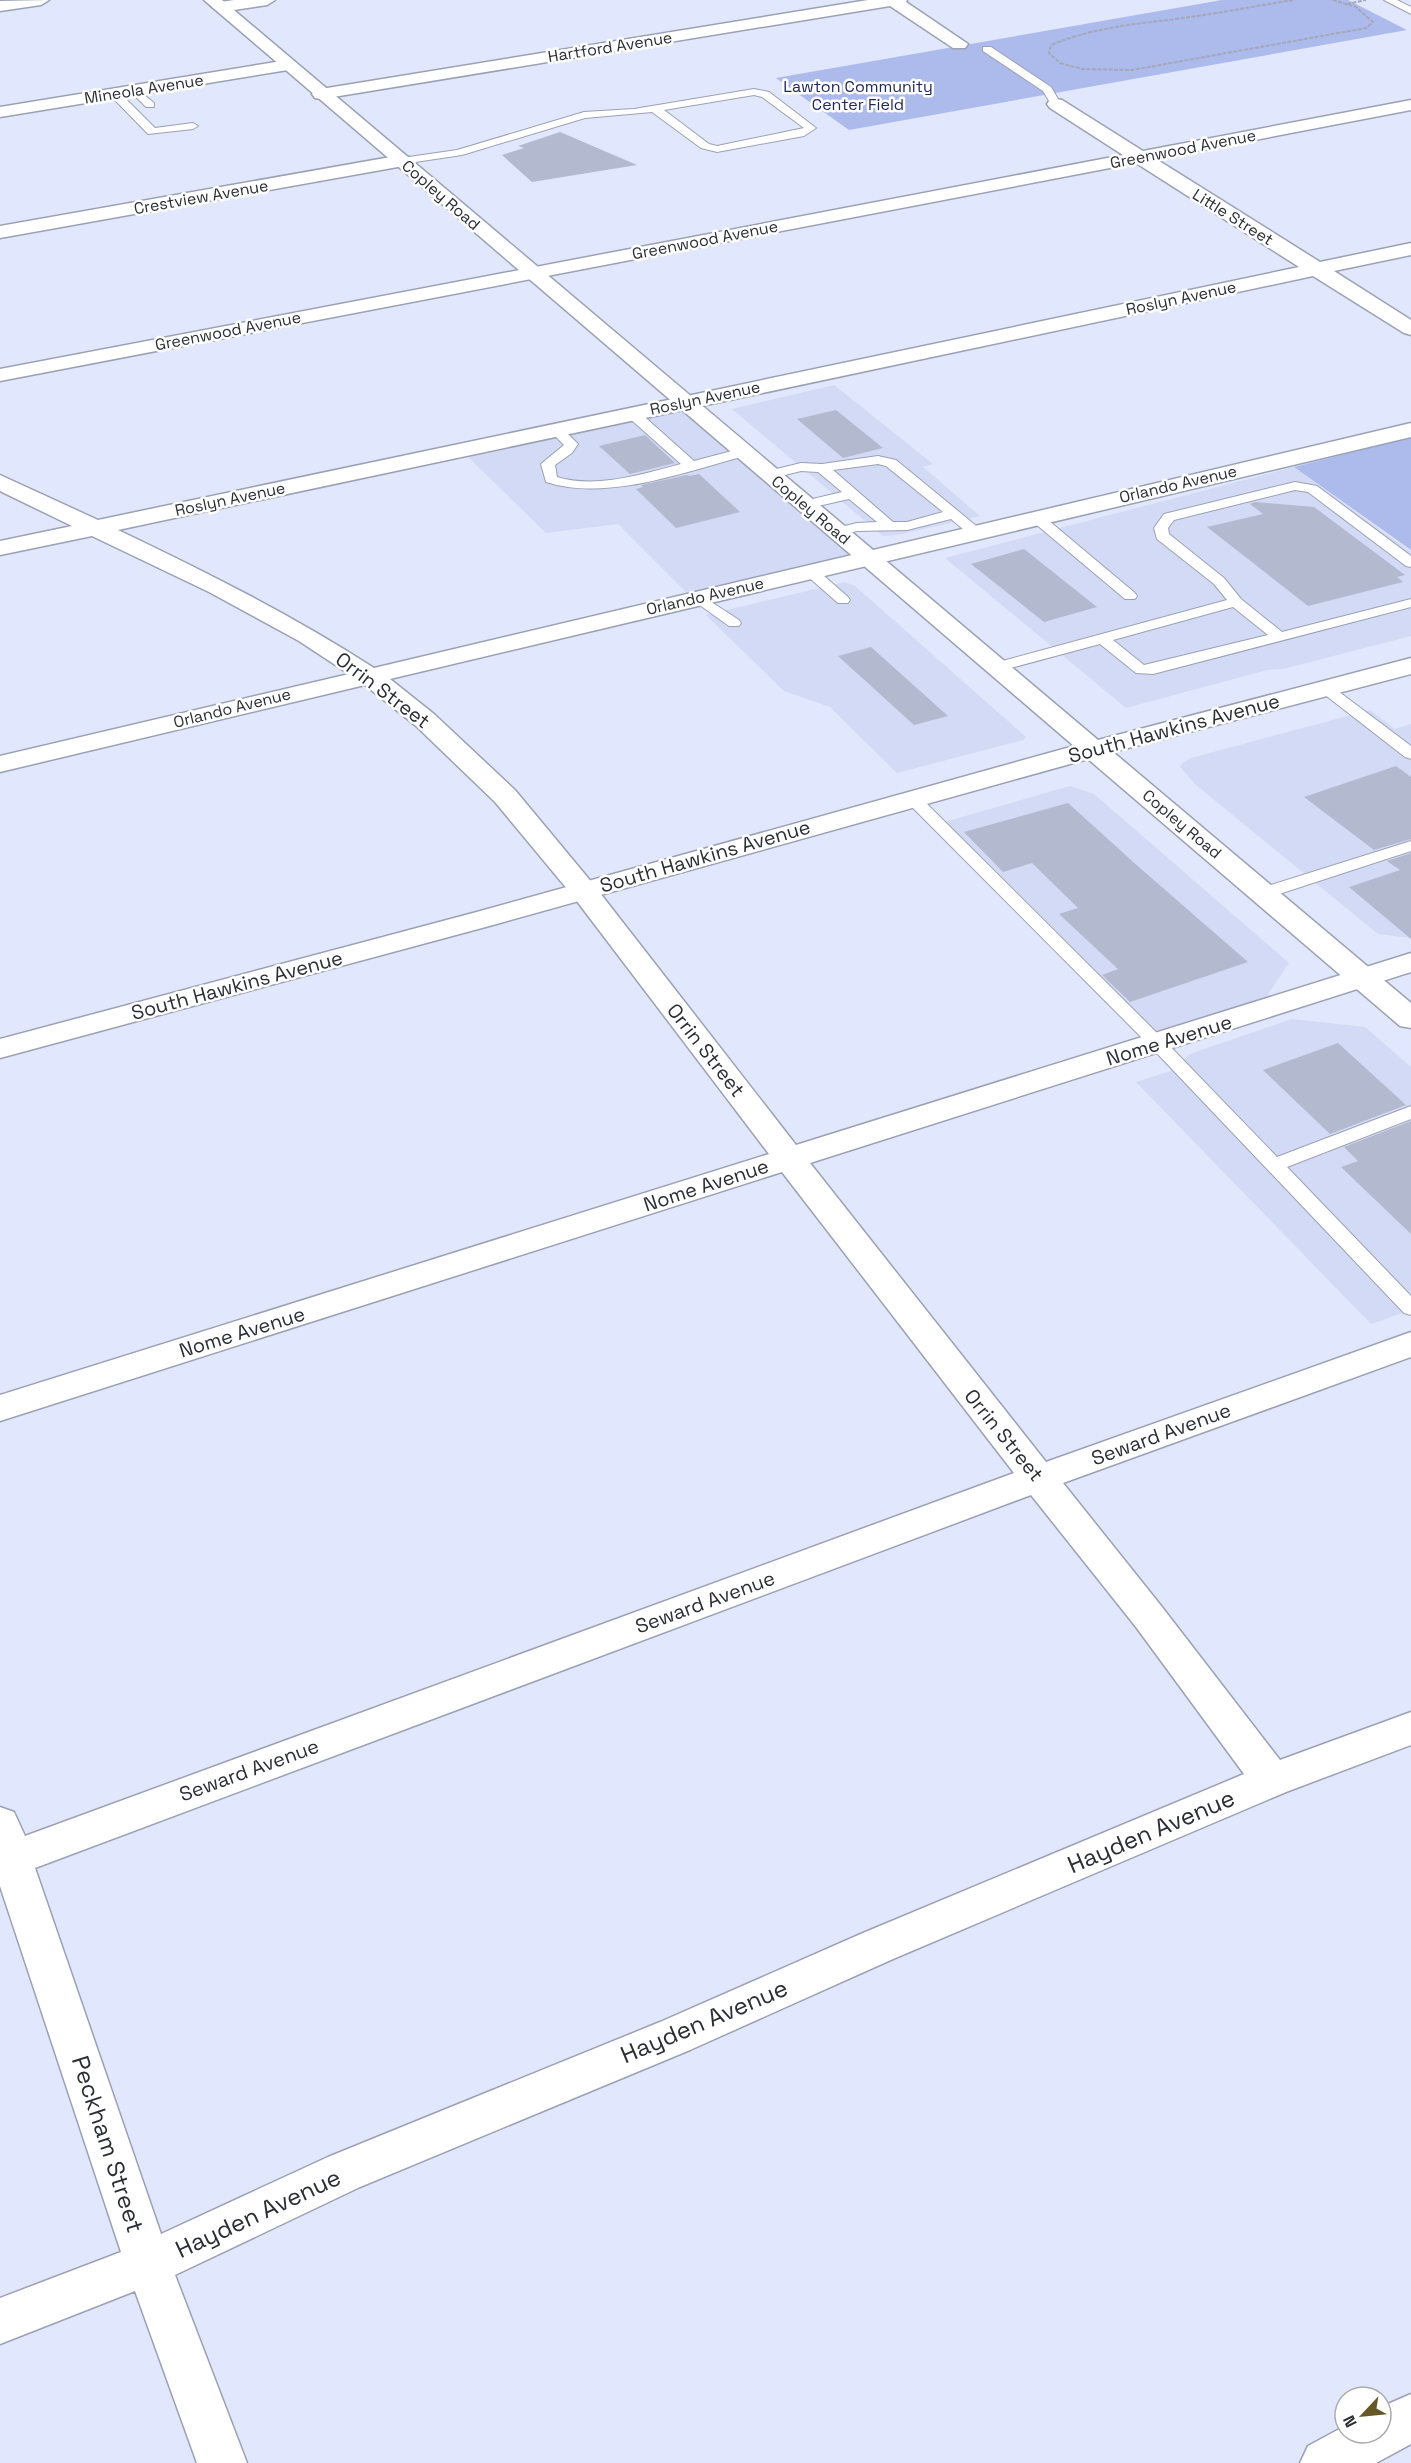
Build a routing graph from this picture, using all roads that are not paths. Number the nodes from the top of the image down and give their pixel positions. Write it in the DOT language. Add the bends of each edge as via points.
graph roads {
  1 [pos="40,0"];
  2 [pos="267,0"];
  3 [pos="894,0"];
  4 [pos="1389,0"];
  5 [pos="216,4"];
  6 [pos="0,6"];
  7 [pos="1411,11"];
  8 [pos="959,44"];
  9 [pos="987,49"];
  10 [pos="288,65"];
  11 [pos="135,90"];
  12 [pos="115,93"];
  13 [pos="321,94"];
  14 [pos="150,105"];
  15 [pos="1056,105"];
  16 [pos="1411,105"];
  17 [pos="655,109"];
  18 [pos="0,112"];
  19 [pos="193,126"];
  20 [pos="1138,157"];
  21 [pos="402,161"];
  22 [pos="0,232"];
  23 [pos="1411,249"];
  24 [pos="1316,269"];
  25 [pos="531,272"];
  26 [pos="1411,329"];
  27 [pos="0,375"];
  28 [pos="684,403"];
  29 [pos="633,414"];
  30 [pos="556,430"];
  31 [pos="1411,430"];
  32 [pos="743,452"];
  33 [pos="690,465"];
  34 [pos="822,468"];
  35 [pos="769,474"];
  36 [pos="0,482"];
  37 [pos="852,494"];
  38 [pos="805,505"];
  39 [pos="953,514"];
  40 [pos="1037,518"];
  41 [pos="890,526"];
  42 [pos="95,528"];
  43 [pos="837,532"];
  44 [pos="975,532"];
  45 [pos="0,548"];
  46 [pos="867,558"];
  47 [pos="1411,563"];
  48 [pos="810,571"];
  49 [pos="1130,596"];
  50 [pos="699,598"];
  51 [pos="843,600"];
  52 [pos="1236,602"];
  53 [pos="1411,603"];
  54 [pos="734,623"];
  55 [pos="1279,637"];
  56 [pos="1101,638"];
  57 [pos="1411,666"];
  58 [pos="996,667"];
  59 [pos="368,675"];
  60 [pos="1325,688"];
  61 [pos="1095,750"];
  62 [pos="1411,754"];
  63 [pos="0,764"];
  64 [pos="912,798"];
  65 [pos="1411,846"];
  66 [pos="583,890"];
  67 [pos="1264,893"];
  68 [pos="1411,962"];
  69 [pos="1364,978"];
  70 [pos="1411,1019"];
  71 [pos="1157,1043"];
  72 [pos="0,1049"];
  73 [pos="1411,1112"];
  74 [pos="789,1158"];
  75 [pos="1274,1165"];
  76 [pos="1411,1308"];
  77 [pos="1411,1344"];
  78 [pos="0,1408"];
  79 [pos="1039,1478"];
  80 [pos="1411,1728"];
  81 [pos="1272,1780"];
  82 [pos="4,1848"];
  83 [pos="148,2264"];
  84 [pos="0,2321"];
  85 [pos="1411,2418"];
  86 [pos="222,2463"];
  87 [pos="1325,2463"];
  1 -- 6 [label="street"];
  2 -- 5 [label="street"];
  3 -- 8 [label="street"];
  3 -- 13 [label="street, Hartford Avenue"];
  4 -- 7 [label="lane"];
  5 -- 10 [label="street, Copley Road"];
  9 -- 15 [label="lane" via="1047,89"];
  10 -- 11 [label="street, Mineola Avenue"];
  10 -- 13 [label="street, Copley Road"];
  11 -- 12 [label="street, Mineola Avenue"];
  11 -- 14 [label="lane"];
  12 -- 18 [label="street, Mineola Avenue"];
  12 -- 19 [label="lane" via="153,132"];
  13 -- 21 [label="street, Copley Road"];
  15 -- 20 [label="street, Little Street"];
  16 -- 20 [label="street, Greenwood Avenue"];
  17 -- 17 [label="lane" via="754,92 765,94 811,128 804,134 717,149 705,146"];
  17 -- 21 [label="lane" via="584,115 458,153"];
  20 -- 24 [label="street, Little Street"];
  20 -- 25 [label="street, Greenwood Avenue"];
  21 -- 22 [label="street, Crestview Avenue"];
  21 -- 25 [label="street, Copley Road"];
  23 -- 24 [label="street, Roslyn Avenue"];
  24 -- 26 [label="street, Little Street"];
  24 -- 28 [label="street, Roslyn Avenue"];
  25 -- 27 [label="street, Greenwood Avenue"];
  25 -- 28 [label="street, Copley Road"];
  28 -- 29 [label="street, Roslyn Avenue"];
  28 -- 32 [label="street, Copley Road"];
  29 -- 30 [label="street, Roslyn Avenue"];
  29 -- 33 [label="lane"];
  30 -- 33 [label="lane" via="571,444 548,464 551,479 561,485 624,482"];
  30 -- 42 [label="street, Roslyn Avenue"];
  31 -- 40 [label="street, Orlando Avenue"];
  32 -- 33 [label="lane"];
  32 -- 35 [label="street, Copley Road"];
  34 -- 35 [label="lane" via="801,467"];
  34 -- 37 [label="lane"];
  34 -- 39 [label="lane" via="878,460 891,463"];
  35 -- 38 [label="street, Copley Road"];
  36 -- 42 [label="street, Orrin Street"];
  37 -- 38 [label="lane"];
  37 -- 41 [label="lane"];
  38 -- 43 [label="street, Copley Road"];
  39 -- 41 [label="lane" via="907,526"];
  39 -- 44 [label="lane"];
  40 -- 44 [label="street, Orlando Avenue"];
  40 -- 49 [label="lane"];
  41 -- 43 [label="lane"];
  42 -- 45 [label="street, Roslyn Avenue"];
  42 -- 59 [label="street, Orrin Street" via="228,592"];
  43 -- 46 [label="street, Copley Road"];
  44 -- 46 [label="street, Orlando Avenue"];
  46 -- 48 [label="street, Orlando Avenue"];
  46 -- 58 [label="street, Copley Road"];
  47 -- 52 [label="lane" via="1312,489 1286,487 1168,517 1161,528 1162,536 1219,581"];
  48 -- 50 [label="street, Orlando Avenue"];
  48 -- 51 [label="lane"];
  50 -- 54 [label="lane"];
  50 -- 59 [label="street, Orlando Avenue"];
  52 -- 55 [label="lane"];
  52 -- 56 [label="lane"];
  53 -- 55 [label="lane"];
  55 -- 56 [label="lane" via="1141,670"];
  56 -- 58 [label="lane"];
  57 -- 60 [label="street, South Hawkins Avenue"];
  58 -- 61 [label="street, Copley Road"];
  59 -- 63 [label="street, Orlando Avenue"];
  59 -- 66 [label="street, Orrin Street" via="425,720 505,796"];
  60 -- 61 [label="street, South Hawkins Avenue"];
  60 -- 62 [label="lane"];
  61 -- 64 [label="street, South Hawkins Avenue"];
  61 -- 67 [label="street, Copley Road"];
  64 -- 66 [label="street, South Hawkins Avenue"];
  64 -- 71 [label="lane"];
  65 -- 67 [label="lane"];
  66 -- 72 [label="street, South Hawkins Avenue"];
  66 -- 74 [label="street, Orrin Street"];
  67 -- 69 [label="street, Copley Road"];
  68 -- 69 [label="street, Nome Avenue"];
  69 -- 70 [label="street, Copley Road"];
  69 -- 71 [label="street, Nome Avenue"];
  71 -- 74 [label="street, Nome Avenue"];
  71 -- 75 [label="lane"];
  73 -- 75 [label="lane"];
  74 -- 78 [label="street, Nome Avenue"];
  74 -- 79 [label="street, Orrin Street"];
  75 -- 76 [label="lane"];
  77 -- 79 [label="street, Seward Avenue"];
  79 -- 81 [label="street, Orrin Street"];
  79 -- 82 [label="street, Seward Avenue"];
  80 -- 81 [label="street, Hayden Avenue"];
  81 -- 83 [label="street, Hayden Avenue" via="675,2036 344,2172"];
  82 -- 83 [label="street, Peckham Street"];
  83 -- 84 [label="street, Hayden Avenue"];
  83 -- 86 [label="street, Peckham Street"];
  85 -- 87 [label="street"];
}
